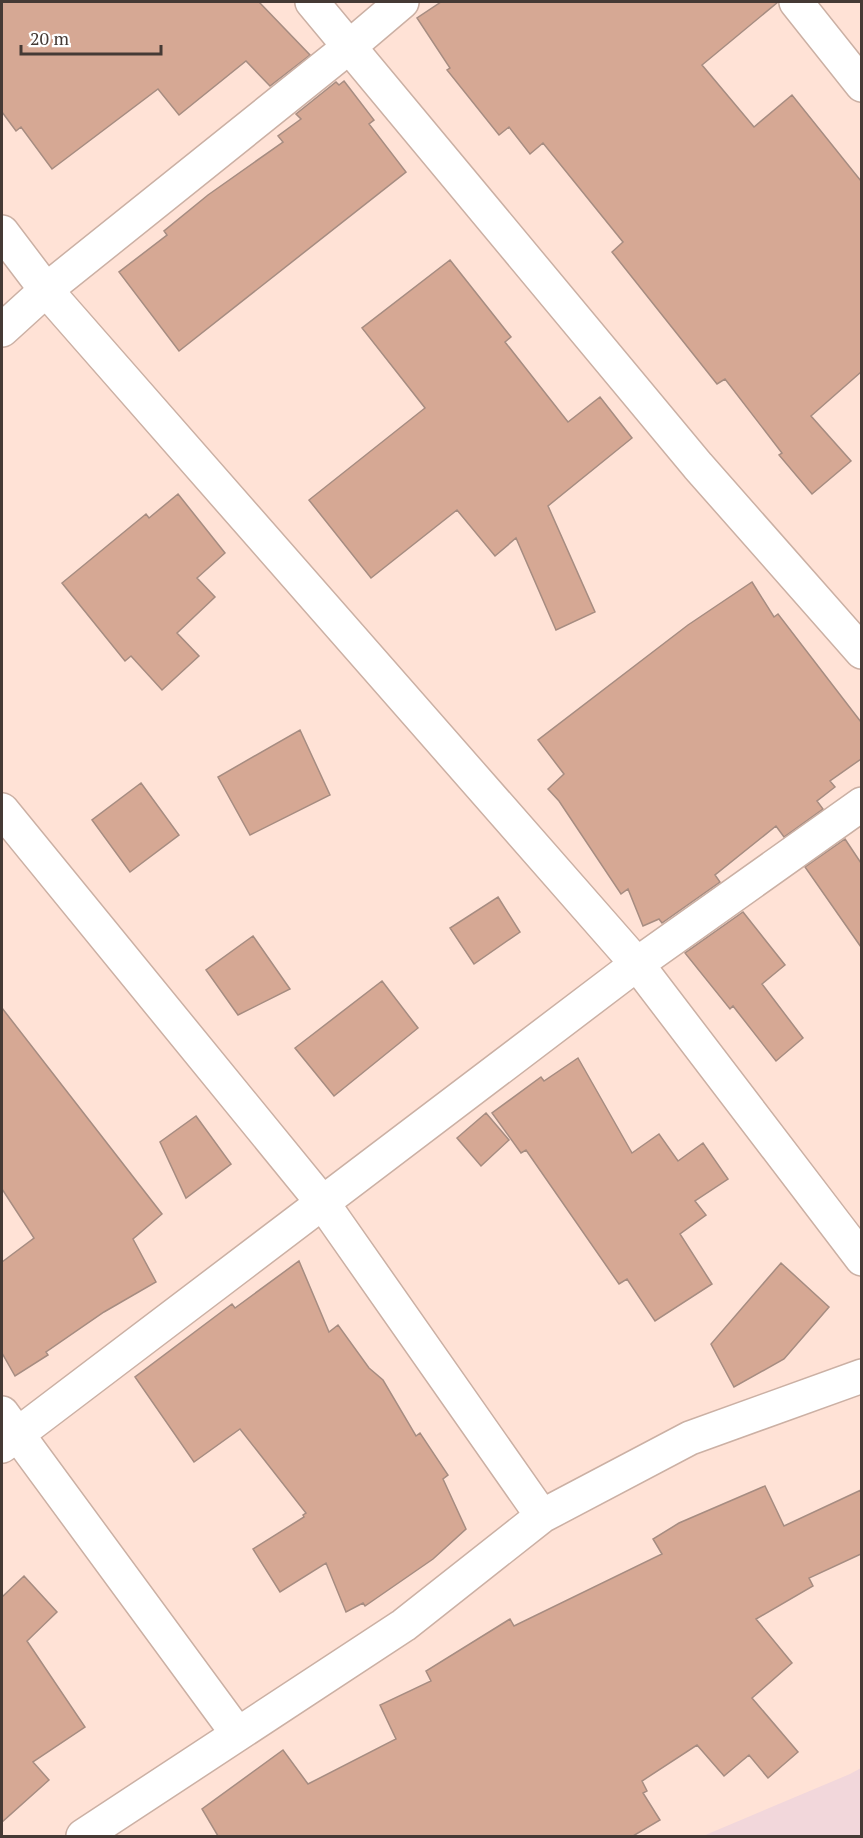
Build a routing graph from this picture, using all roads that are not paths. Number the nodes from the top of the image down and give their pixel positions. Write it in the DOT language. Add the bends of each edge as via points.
graph roads {
  1 [pos="312,2"];
  2 [pos="402,2"];
  3 [pos="796,2"];
  4 [pos="349,47"];
  5 [pos="861,85"];
  6 [pos="2,232"];
  7 [pos="46,290"];
  8 [pos="2,330"];
  9 [pos="861,652"];
  10 [pos="861,804"];
  11 [pos="2,810"];
  12 [pos="637,964"];
  13 [pos="322,1202"];
  14 [pos="861,1259"];
  15 [pos="861,1376"];
  16 [pos="6,1431"];
  17 [pos="542,1516"];
  18 [pos="237,1733"];
  19 [pos="83,1836"];
  1 -- 4 [label="street"];
  2 -- 4 [label="street"];
  3 -- 5 [label="street"];
  4 -- 7 [label="street"];
  4 -- 9 [label="street" via="698,466"];
  6 -- 7 [label="street"];
  7 -- 8 [label="street"];
  7 -- 12 [label="street"];
  10 -- 12 [label="street"];
  11 -- 13 [label="street"];
  12 -- 13 [label="street"];
  12 -- 14 [label="street"];
  13 -- 16 [label="street"];
  13 -- 17 [label="street"];
  15 -- 17 [label="street" via="690,1438"];
  16 -- 18 [label="street"];
  17 -- 18 [label="street" via="404,1625"];
  18 -- 19 [label="street"];
}
